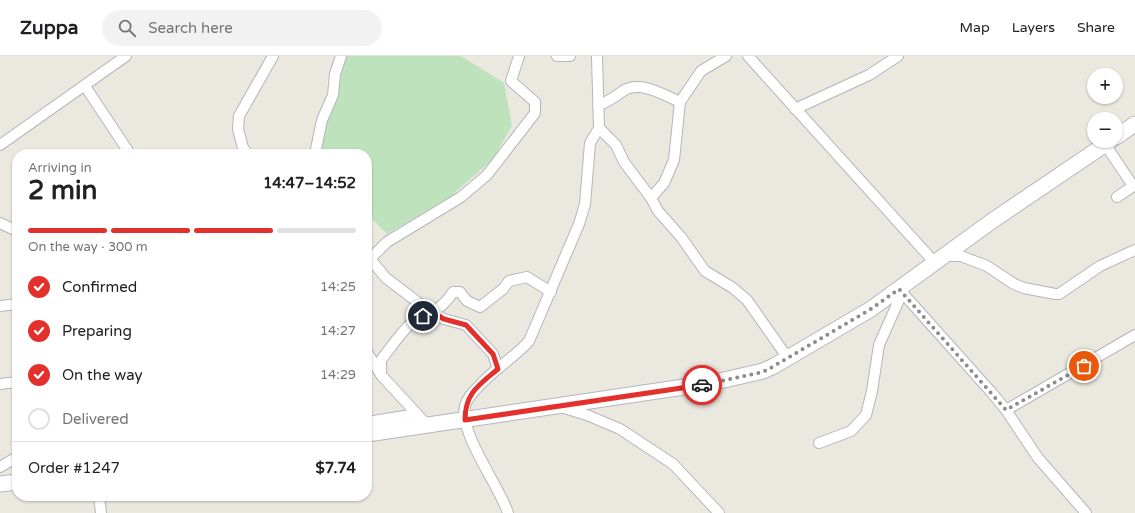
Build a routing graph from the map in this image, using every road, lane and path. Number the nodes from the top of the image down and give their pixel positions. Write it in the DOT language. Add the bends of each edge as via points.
graph roads {
  1 [pos="126,56"];
  2 [pos="273,56"];
  3 [pos="341,56"];
  4 [pos="519,56"];
  5 [pos="557,56"];
  6 [pos="570,56"];
  7 [pos="597,56"];
  8 [pos="726,56"];
  9 [pos="748,56"];
  10 [pos="898,56"];
  11 [pos="85,86"];
  12 [pos="680,102"];
  13 [pos="598,105"];
  14 [pos="795,109"];
  15 [pos="1135,124"];
  16 [pos="599,128"];
  17 [pos="1123,132"];
  18 [pos="0,145"];
  19 [pos="1100,148"];
  20 [pos="1114,148"];
  21 [pos="127,149"];
  22 [pos="244,149"];
  23 [pos="316,149"];
  24 [pos="1134,185"];
  25 [pos="1117,197"];
  26 [pos="651,198"];
  27 [pos="0,223"];
  28 [pos="12,229"];
  29 [pos="1135,250"];
  30 [pos="372,257"];
  31 [pos="940,259"];
  32 [pos="372,263"];
  33 [pos="901,291"];
  34 [pos="551,292"];
  35 [pos="12,305"];
  36 [pos="0,306"];
  37 [pos="432,312"];
  38 [pos="1135,335"];
  39 [pos="787,357"];
  40 [pos="372,360"];
  41 [pos="498,369"];
  42 [pos="381,374"];
  43 [pos="12,383"];
  44 [pos="0,384"];
  45 [pos="559,407"];
  46 [pos="1006,410"];
  47 [pos="417,414"];
  48 [pos="465,420"];
  49 [pos="372,421"];
  50 [pos="428,426"];
  51 [pos="372,433"];
  52 [pos="819,443"];
  53 [pos="12,460"];
  54 [pos="12,466"];
  55 [pos="0,467"];
  56 [pos="12,483"];
  57 [pos="0,484"];
  58 [pos="99,501"];
  59 [pos="100,513"];
  60 [pos="508,513"];
  61 [pos="719,513"];
  62 [pos="1086,513"];
  1 -- 11 [label="street"];
  2 -- 22 [label="street" via="239,116 238,129"];
  3 -- 23 [label="street" via="335,74 333,95 322,120"];
  4 -- 30 [label="street" via="511,81 535,102 535,113 487,175 460,197 388,242"];
  5 -- 6 [label="street"];
  7 -- 13 [label="street"];
  8 -- 12 [label="street" via="701,71"];
  9 -- 14 [label="street"];
  10 -- 14 [label="street" via="869,75"];
  11 -- 18 [label="street"];
  11 -- 21 [label="street"];
  12 -- 13 [label="street" via="650,89 634,87 624,90 609,102"];
  12 -- 26 [label="street" via="674,160 664,183"];
  13 -- 16 [label="street"];
  14 -- 31 [label="street"];
  15 -- 17 [label="main road"];
  16 -- 26 [label="street" via="616,144 624,162"];
  16 -- 34 [label="street" via="590,143 585,204"];
  19 -- 31 [label="main road"];
  20 -- 24 [label="street"];
  24 -- 25 [label="street"];
  26 -- 39 [label="street" via="658,211 682,237 705,271 733,288 746,300"];
  27 -- 28 [label="street"];
  29 -- 31 [label="street" via="1105,263 1059,294 1024,288 987,266 961,256"];
  31 -- 33 [label="main road"];
  32 -- 37 [label="street" via="386,278"];
  33 -- 39 [label="main road"];
  33 -- 46 [label="street"];
  33 -- 52 [label="street" via="879,345 866,415 852,431"];
  34 -- 37 [label="street" via="527,277 509,281 480,307 467,302 460,292 453,292 445,304"];
  34 -- 41 [label="street" via="529,341"];
  35 -- 36 [label="street"];
  37 -- 41 [label="street" via="444,319 466,325 493,354"];
  37 -- 42 [label="street" via="415,320 381,360"];
  38 -- 46 [label="street"];
  39 -- 45 [label="main road" via="763,372 711,383"];
  40 -- 42 [label="street"];
  41 -- 48 [label="street" via="468,398"];
  42 -- 47 [label="street"];
  43 -- 44 [label="street"];
  45 -- 48 [label="main road"];
  45 -- 61 [label="street" via="620,429 673,464"];
  46 -- 62 [label="street" via="1038,458"];
  47 -- 49 [label="street"];
  47 -- 50 [label="street"];
  48 -- 50 [label="main road"];
  48 -- 60 [label="street" via="473,445"];
  50 -- 51 [label="main road"];
  53 -- 55 [label="street"];
  54 -- 55 [label="street"];
  56 -- 57 [label="main road"];
  58 -- 59 [label="street"];
}
